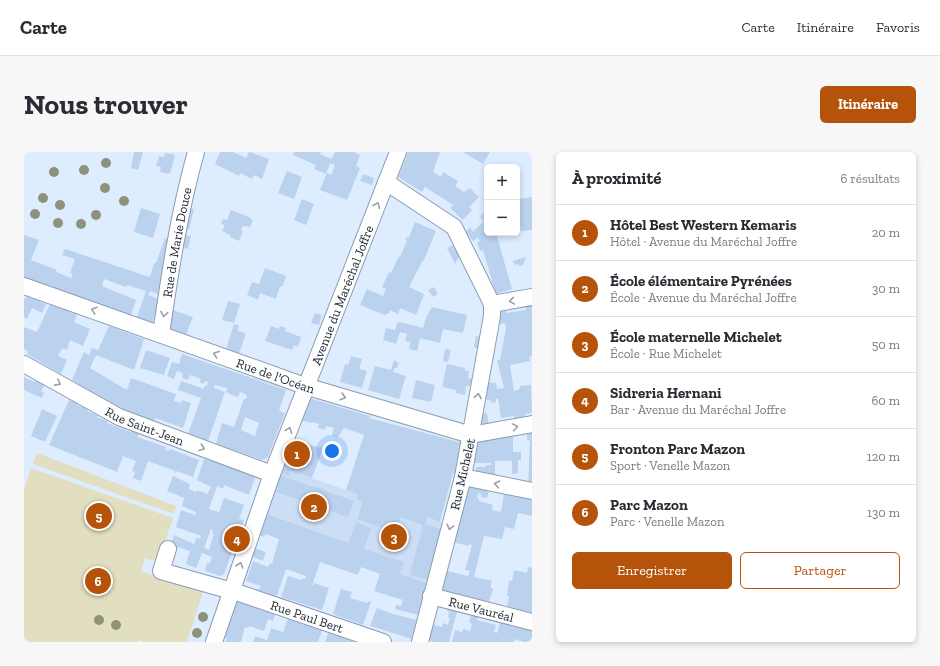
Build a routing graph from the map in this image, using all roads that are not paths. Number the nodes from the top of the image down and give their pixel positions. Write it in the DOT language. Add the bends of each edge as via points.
graph roads {
  1 [pos="196,152"];
  2 [pos="393,154"];
  3 [pos="386,182"];
  4 [pos="24,286"];
  5 [pos="532,297"];
  6 [pos="492,304"];
  7 [pos="161,334"];
  8 [pos="24,364"];
  9 [pos="305,386"];
  10 [pos="532,424"];
  11 [pos="471,435"];
  12 [pos="272,474"];
  13 [pos="463,477"];
  14 [pos="532,491"];
  15 [pos="168,549"];
  16 [pos="231,591"];
  17 [pos="431,596"];
  18 [pos="532,622"];
  19 [pos="214,642"];
  20 [pos="383,642"];
  21 [pos="420,642"];
  1 -- 7 [label="street, Rue de Marie Douce, one-way" via="187,183"];
  2 -- 3 [label="street, Avenue du Maréchal Joffre"];
  3 -- 6 [label="street" via="454,227"];
  9 -- 3 [label="street, Avenue du Maréchal Joffre, one-way"];
  7 -- 4 [label="street, Rue de l'Océan, one-way"];
  5 -- 6 [label="street, one-way"];
  11 -- 6 [label="street, Rue Michelet, one-way"];
  9 -- 7 [label="street, Rue de l'Océan, one-way"];
  8 -- 12 [label="street, Rue Saint-Jean, one-way" via="119,417"];
  9 -- 11 [label="street, Rue de l'Océan, one-way"];
  12 -- 9 [label="street, Avenue du Maréchal Joffre, one-way"];
  11 -- 10 [label="street, Rue de l'Océan, one-way"];
  11 -- 13 [label="street, Rue Michelet"];
  16 -- 12 [label="street, Avenue du Maréchal Joffre, one-way"];
  14 -- 13 [label="street, one-way"];
  13 -- 17 [label="street, Rue Michelet, one-way"];
  15 -- 16 [label="street, Rue Paul Bert" via="162,571"];
  16 -- 19 [label="street, Avenue du Maréchal Joffre"];
  16 -- 20 [label="street, Rue Paul Bert"];
  17 -- 18 [label="street, Rue Vauréal"];
  17 -- 21 [label="street, Rue Michelet"];
}
